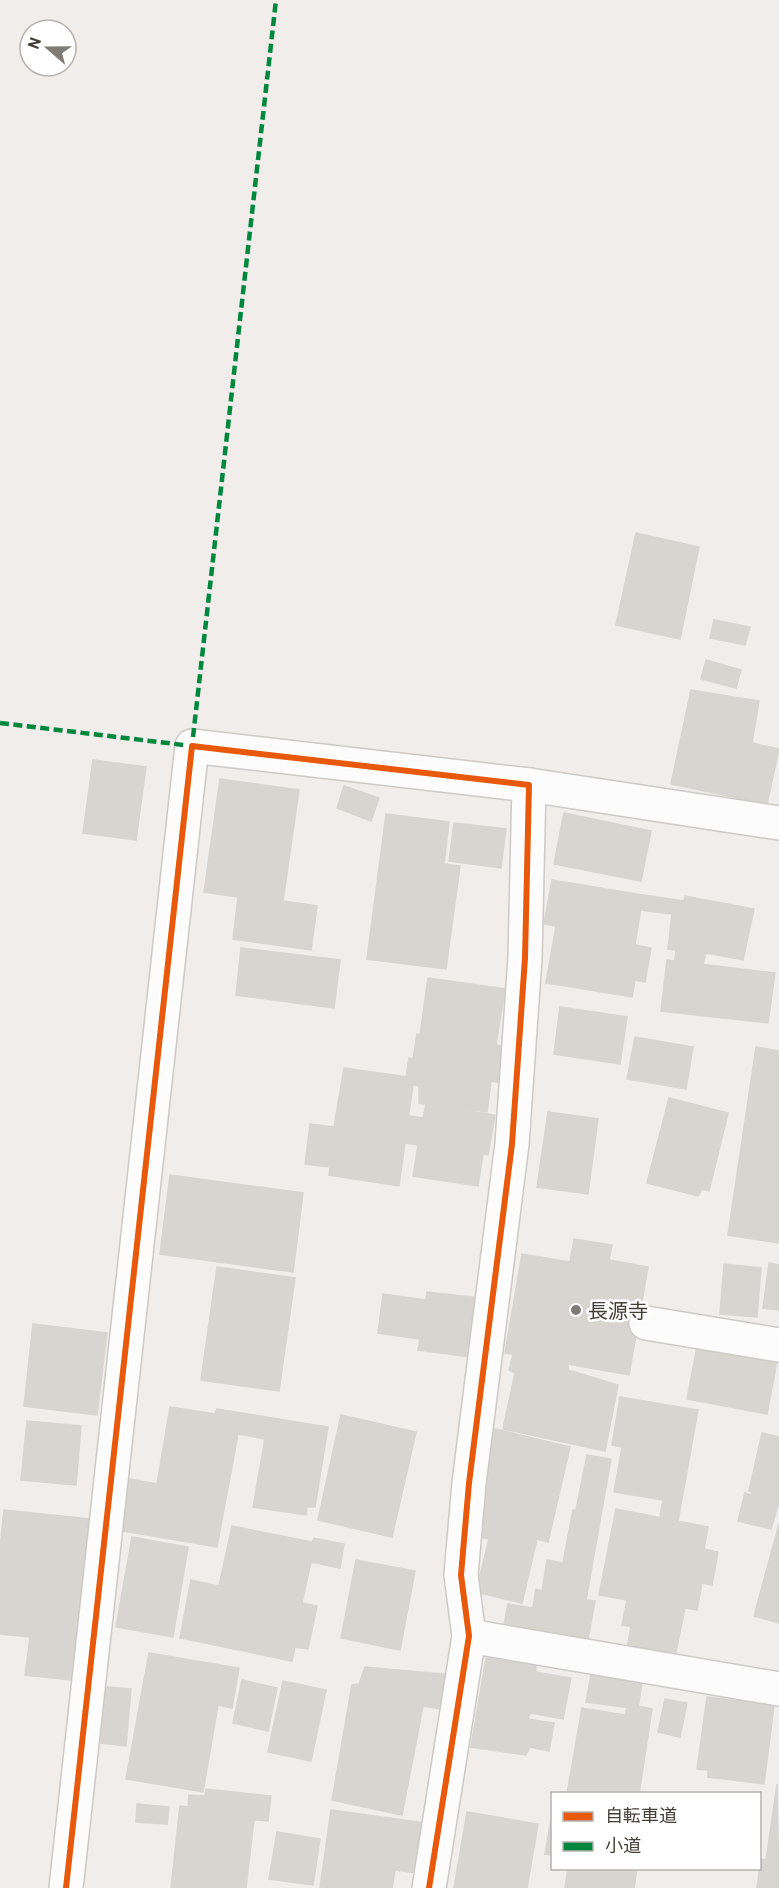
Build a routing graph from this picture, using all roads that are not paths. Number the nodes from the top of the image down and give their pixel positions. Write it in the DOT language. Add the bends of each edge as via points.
graph roads {
  1 [pos="529,785"];
  2 [pos="779,823"];
  3 [pos="646,1323"];
  4 [pos="779,1345"];
  5 [pos="469,1636"];
  6 [pos="779,1689"];
  7 [pos="66,1888"];
  8 [pos="429,1888"];
  1 -- 2 [label="street"];
  1 -- 5 [label="street" via="525,958 512,1144 461,1575"];
  1 -- 7 [label="street" via="192,746"];
  3 -- 4 [label="street"];
  5 -- 6 [label="street"];
  5 -- 8 [label="street"];
}
